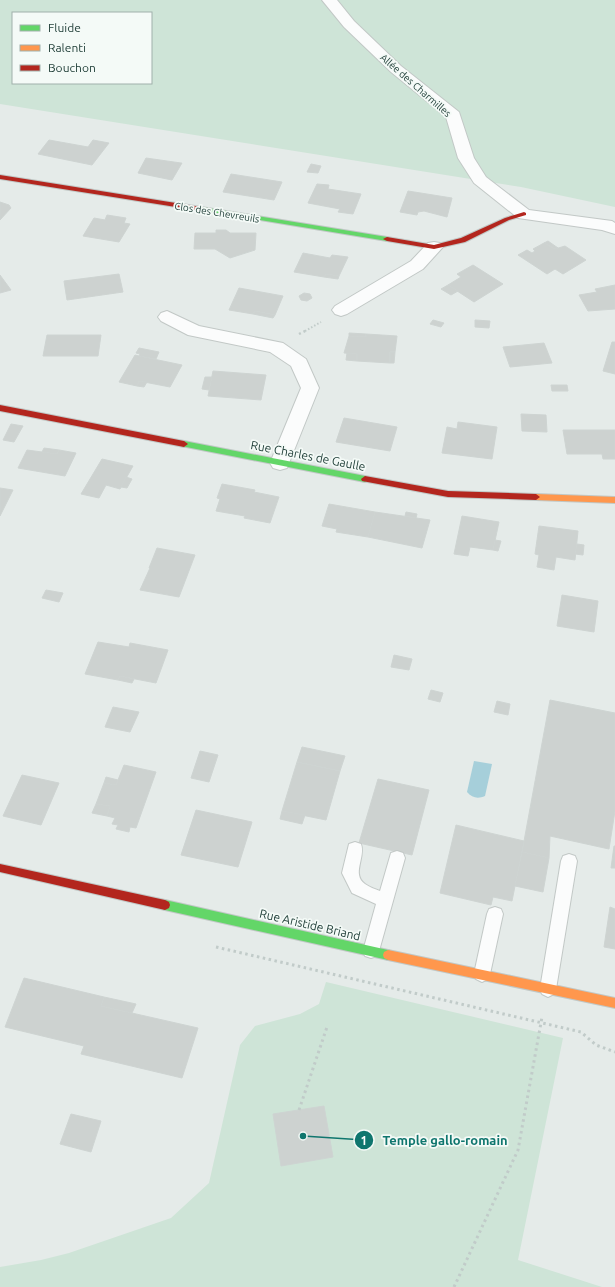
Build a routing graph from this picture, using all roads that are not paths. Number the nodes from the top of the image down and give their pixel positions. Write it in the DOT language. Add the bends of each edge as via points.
graph roads {
  1 [pos="329,0"];
  2 [pos="0,177"];
  3 [pos="524,214"];
  4 [pos="615,229"];
  5 [pos="434,247"];
  6 [pos="341,310"];
  7 [pos="167,317"];
  8 [pos="0,408"];
  9 [pos="280,463"];
  10 [pos="615,500"];
  11 [pos="355,849"];
  12 [pos="397,858"];
  13 [pos="569,861"];
  14 [pos="0,868"];
  15 [pos="385,901"];
  16 [pos="495,914"];
  17 [pos="371,951"];
  18 [pos="482,974"];
  19 [pos="548,989"];
  20 [pos="615,1003"];
  1 -- 3 [label="street, Allée des Charmilles" via="349,24 396,69 453,114 466,158 480,180"];
  2 -- 5 [label="street, Clos des Chevreuils"];
  3 -- 4 [label="street" via="606,225"];
  3 -- 5 [label="street, Clos des Chevreuils" via="507,219 463,240"];
  5 -- 6 [label="street" via="417,265"];
  7 -- 9 [label="street" via="194,331 276,347 299,363 310,388"];
  8 -- 9 [label="street, Rue Charles de Gaulle"];
  9 -- 10 [label="street, Rue Charles de Gaulle" via="448,494"];
  11 -- 15 [label="lane" via="350,873 358,888"];
  12 -- 15 [label="lane"];
  13 -- 19 [label="lane"];
  14 -- 17 [label="street, Rue Aristide Briand"];
  15 -- 17 [label="lane"];
  16 -- 18 [label="lane"];
  17 -- 18 [label="street, Rue Aristide Briand"];
  18 -- 19 [label="street, Rue Aristide Briand"];
  19 -- 20 [label="street, Rue Aristide Briand"];
}
